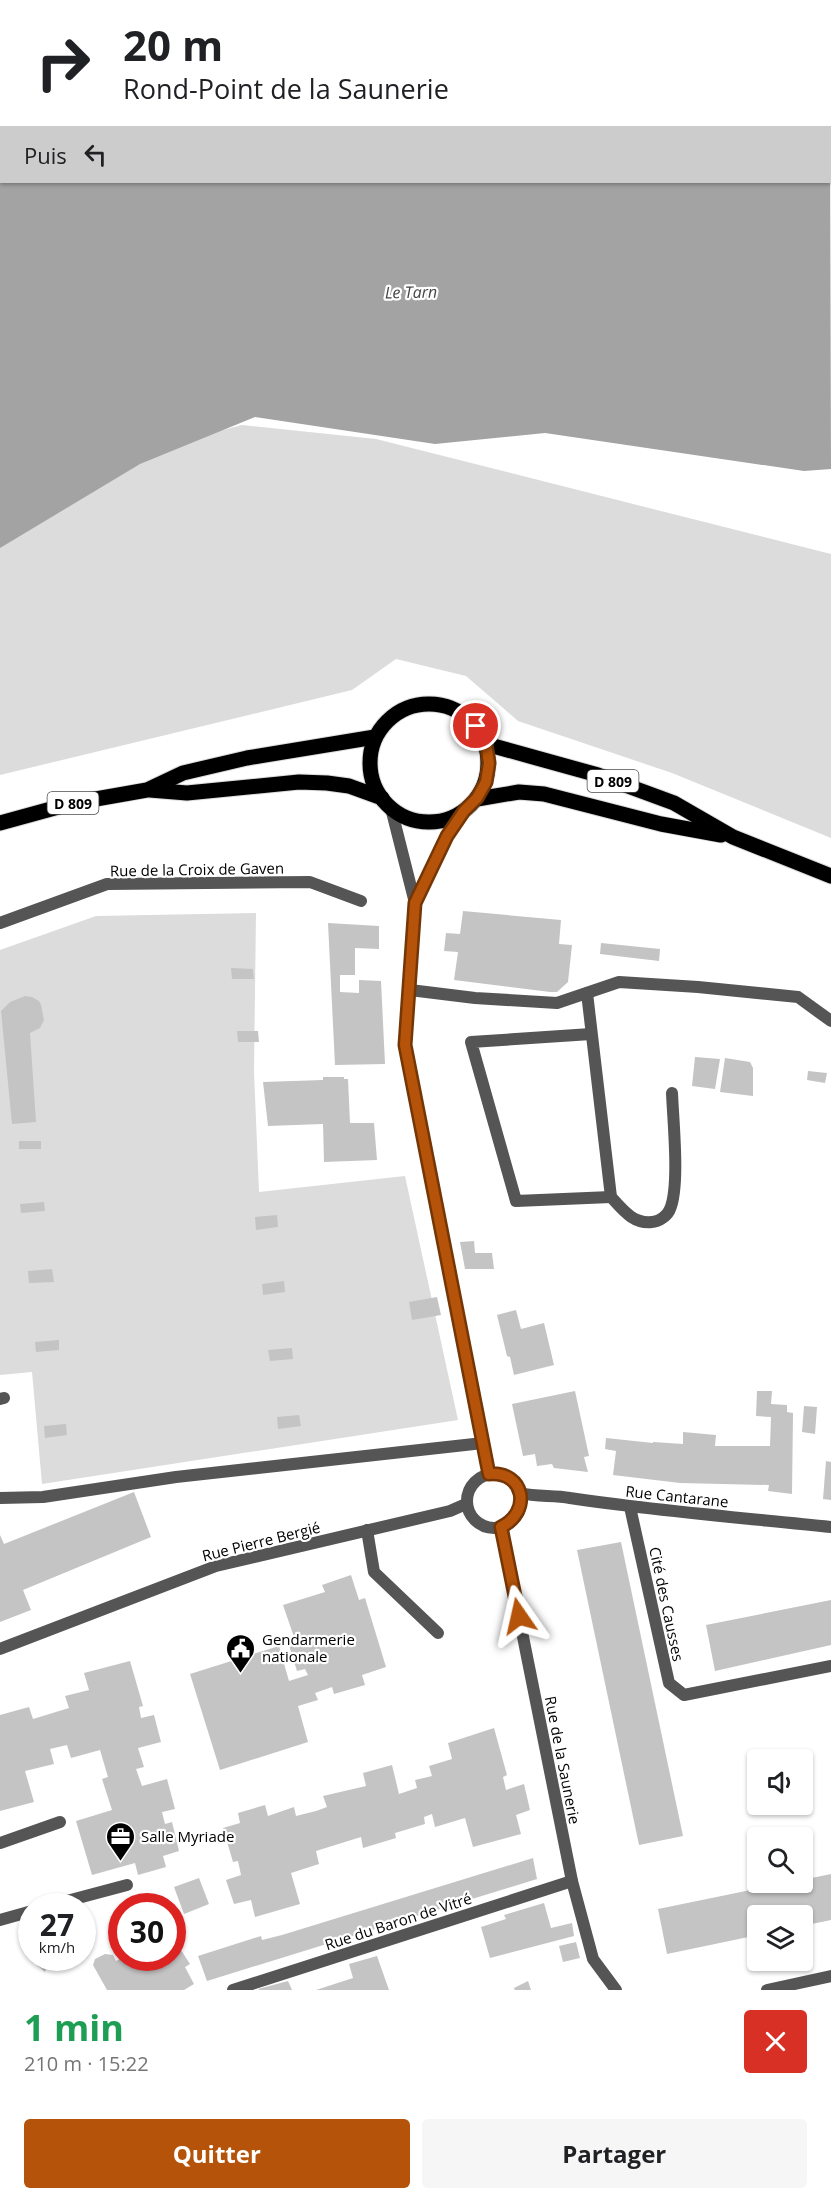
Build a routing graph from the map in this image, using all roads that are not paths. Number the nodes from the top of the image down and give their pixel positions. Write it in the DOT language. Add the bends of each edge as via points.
graph roads {
  1 [pos="375,737"];
  2 [pos="486,744"];
  3 [pos="147,790"];
  4 [pos="477,798"];
  5 [pos="386,803"];
  6 [pos="464,811"];
  7 [pos="0,823"];
  8 [pos="733,837"];
  9 [pos="831,876"];
  10 [pos="361,901"];
  11 [pos="415,903"];
  12 [pos="0,923"];
  13 [pos="410,990"];
  14 [pos="587,993"];
  15 [pos="831,1021"];
  16 [pos="591,1034"];
  17 [pos="672,1093"];
  18 [pos="611,1197"];
  19 [pos="483,1443"];
  20 [pos="489,1474"];
  21 [pos="520,1493"];
  22 [pos="0,1498"];
  23 [pos="466,1504"];
  24 [pos="630,1507"];
  25 [pos="501,1527"];
  26 [pos="831,1527"];
  27 [pos="367,1530"];
  28 [pos="438,1633"];
  29 [pos="0,1649"];
  30 [pos="831,1666"];
  31 [pos="60,1822"];
  32 [pos="0,1843"];
  33 [pos="572,1881"];
  34 [pos="127,1885"];
  35 [pos="96,1893"];
  36 [pos="18,1915"];
  37 [pos="0,1920"];
  38 [pos="831,1976"];
  39 [pos="233,1990"];
  40 [pos="616,1990"];
  41 [pos="766,1990"];
  1 -- 2 [label="main road" via="403,709 443,705 476,726"];
  1 -- 3 [label="main road, D 809" via="247,758 183,773"];
  1 -- 5 [label="main road" via="370,769"];
  2 -- 4 [label="main road" via="486,782"];
  2 -- 8 [label="main road, D 809" via="598,775 674,803"];
  3 -- 5 [label="main road, D 809" via="187,793 327,783 349,786"];
  3 -- 7 [label="main road, D 809" via="73,803"];
  4 -- 6 [label="main road"];
  4 -- 8 [label="main road, D 809" via="519,792 544,794 661,824"];
  5 -- 6 [label="main road" via="408,818 427,822 447,820"];
  5 -- 11 [label="street"];
  6 -- 11 [label="street" via="447,836"];
  8 -- 9 [label="main road, D 809"];
  10 -- 12 [label="street, Rue de la Croix de Gaven" via="310,882 107,884"];
  11 -- 13 [label="street"];
  13 -- 14 [label="street" via="557,1003"];
  13 -- 19 [label="street" via="405,1045"];
  14 -- 15 [label="street" via="618,982 798,997"];
  14 -- 16 [label="street"];
  16 -- 18 [label="street"];
  16 -- 18 [label="street" via="471,1042 516,1201"];
  17 -- 18 [label="street" via="675,1189 670,1210 657,1222 644,1223 628,1215"];
  19 -- 20 [label="street"];
  19 -- 22 [label="street" via="176,1477 43,1497"];
  20 -- 21 [label="street" via="512,1480"];
  20 -- 23 [label="street" via="475,1481"];
  21 -- 24 [label="street, Rue Cantarane"];
  21 -- 25 [label="street" via="520,1510"];
  23 -- 25 [label="street" via="469,1513 483,1526"];
  23 -- 27 [label="street, Rue Pierre Bergié"];
  24 -- 26 [label="street, Rue Cantarane"];
  24 -- 30 [label="street, Cité des Causses" via="669,1683 684,1695"];
  25 -- 33 [label="street, Rue de la Saunerie"];
  27 -- 28 [label="street" via="374,1572"];
  27 -- 29 [label="street, Rue Pierre Bergié" via="216,1566"];
  31 -- 32 [label="street"];
  33 -- 39 [label="street, Rue du Baron de Vitré"];
  33 -- 40 [label="street, Rue de la Saunerie" via="593,1959"];
  34 -- 35 [label="street"];
  36 -- 37 [label="street"];
  38 -- 41 [label="street"];
}
